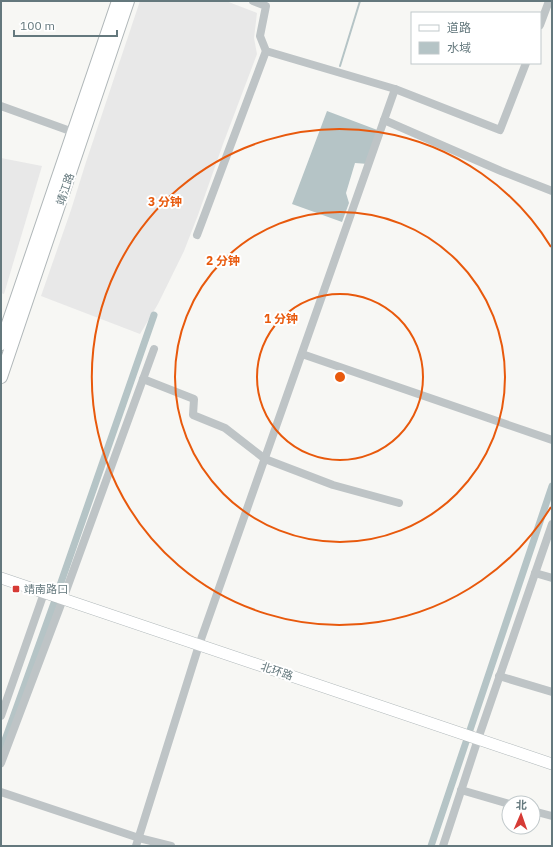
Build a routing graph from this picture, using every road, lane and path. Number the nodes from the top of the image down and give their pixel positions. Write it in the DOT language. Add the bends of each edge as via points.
graph roads {
  1 [pos="118,1"];
  2 [pos="128,1"];
  3 [pos="253,1"];
  4 [pos="549,1"];
  5 [pos="267,4"];
  6 [pos="541,22"];
  7 [pos="266,51"];
  8 [pos="526,64"];
  9 [pos="395,88"];
  10 [pos="1,106"];
  11 [pos="384,120"];
  12 [pos="73,132"];
  13 [pos="552,191"];
  14 [pos="198,235"];
  15 [pos="1,344"];
  16 [pos="154,349"];
  17 [pos="302,354"];
  18 [pos="1,377"];
  19 [pos="143,379"];
  20 [pos="551,440"];
  21 [pos="265,459"];
  22 [pos="399,503"];
  23 [pos="552,524"];
  24 [pos="535,573"];
  25 [pos="1,578"];
  26 [pos="552,578"];
  27 [pos="44,593"];
  28 [pos="63,599"];
  29 [pos="199,645"];
  30 [pos="499,676"];
  31 [pos="552,692"];
  32 [pos="1,716"];
  33 [pos="478,739"];
  34 [pos="1,763"];
  35 [pos="552,764"];
  36 [pos="461,790"];
  37 [pos="1,792"];
  38 [pos="501,802"];
  39 [pos="541,813"];
  40 [pos="552,816"];
  41 [pos="137,842"];
  42 [pos="171,846"];
  43 [pos="443,846"];
  1 -- 12 [label="main road, 靖江路"];
  2 -- 18 [label="main road, 靖江路"];
  3 -- 5 [label="street"];
  4 -- 6 [label="street"];
  5 -- 7 [label="street" via="260,36"];
  7 -- 9 [label="street"];
  7 -- 14 [label="street"];
  8 -- 9 [label="street" via="500,130"];
  9 -- 11 [label="street"];
  10 -- 12 [label="street"];
  11 -- 13 [label="street"];
  11 -- 17 [label="street"];
  12 -- 15 [label="main road, 靖江路"];
  16 -- 19 [label="street"];
  17 -- 20 [label="street"];
  17 -- 21 [label="street"];
  19 -- 21 [label="street" via="194,399 193,416 225,428"];
  19 -- 28 [label="street"];
  21 -- 22 [label="street" via="333,485"];
  21 -- 29 [label="street"];
  23 -- 24 [label="street"];
  24 -- 26 [label="street"];
  24 -- 30 [label="street"];
  25 -- 27 [label="main road, 北环路"];
  27 -- 28 [label="main road, 北环路"];
  27 -- 32 [label="street"];
  28 -- 29 [label="main road, 北环路"];
  28 -- 34 [label="street"];
  29 -- 33 [label="main road, 北环路"];
  29 -- 41 [label="street"];
  30 -- 31 [label="street"];
  30 -- 33 [label="street"];
  33 -- 35 [label="main road, 北环路"];
  33 -- 36 [label="street"];
  36 -- 38 [label="street"];
  36 -- 43 [label="street"];
  37 -- 41 [label="street"];
  39 -- 40 [label="street"];
  41 -- 42 [label="street"];
}
